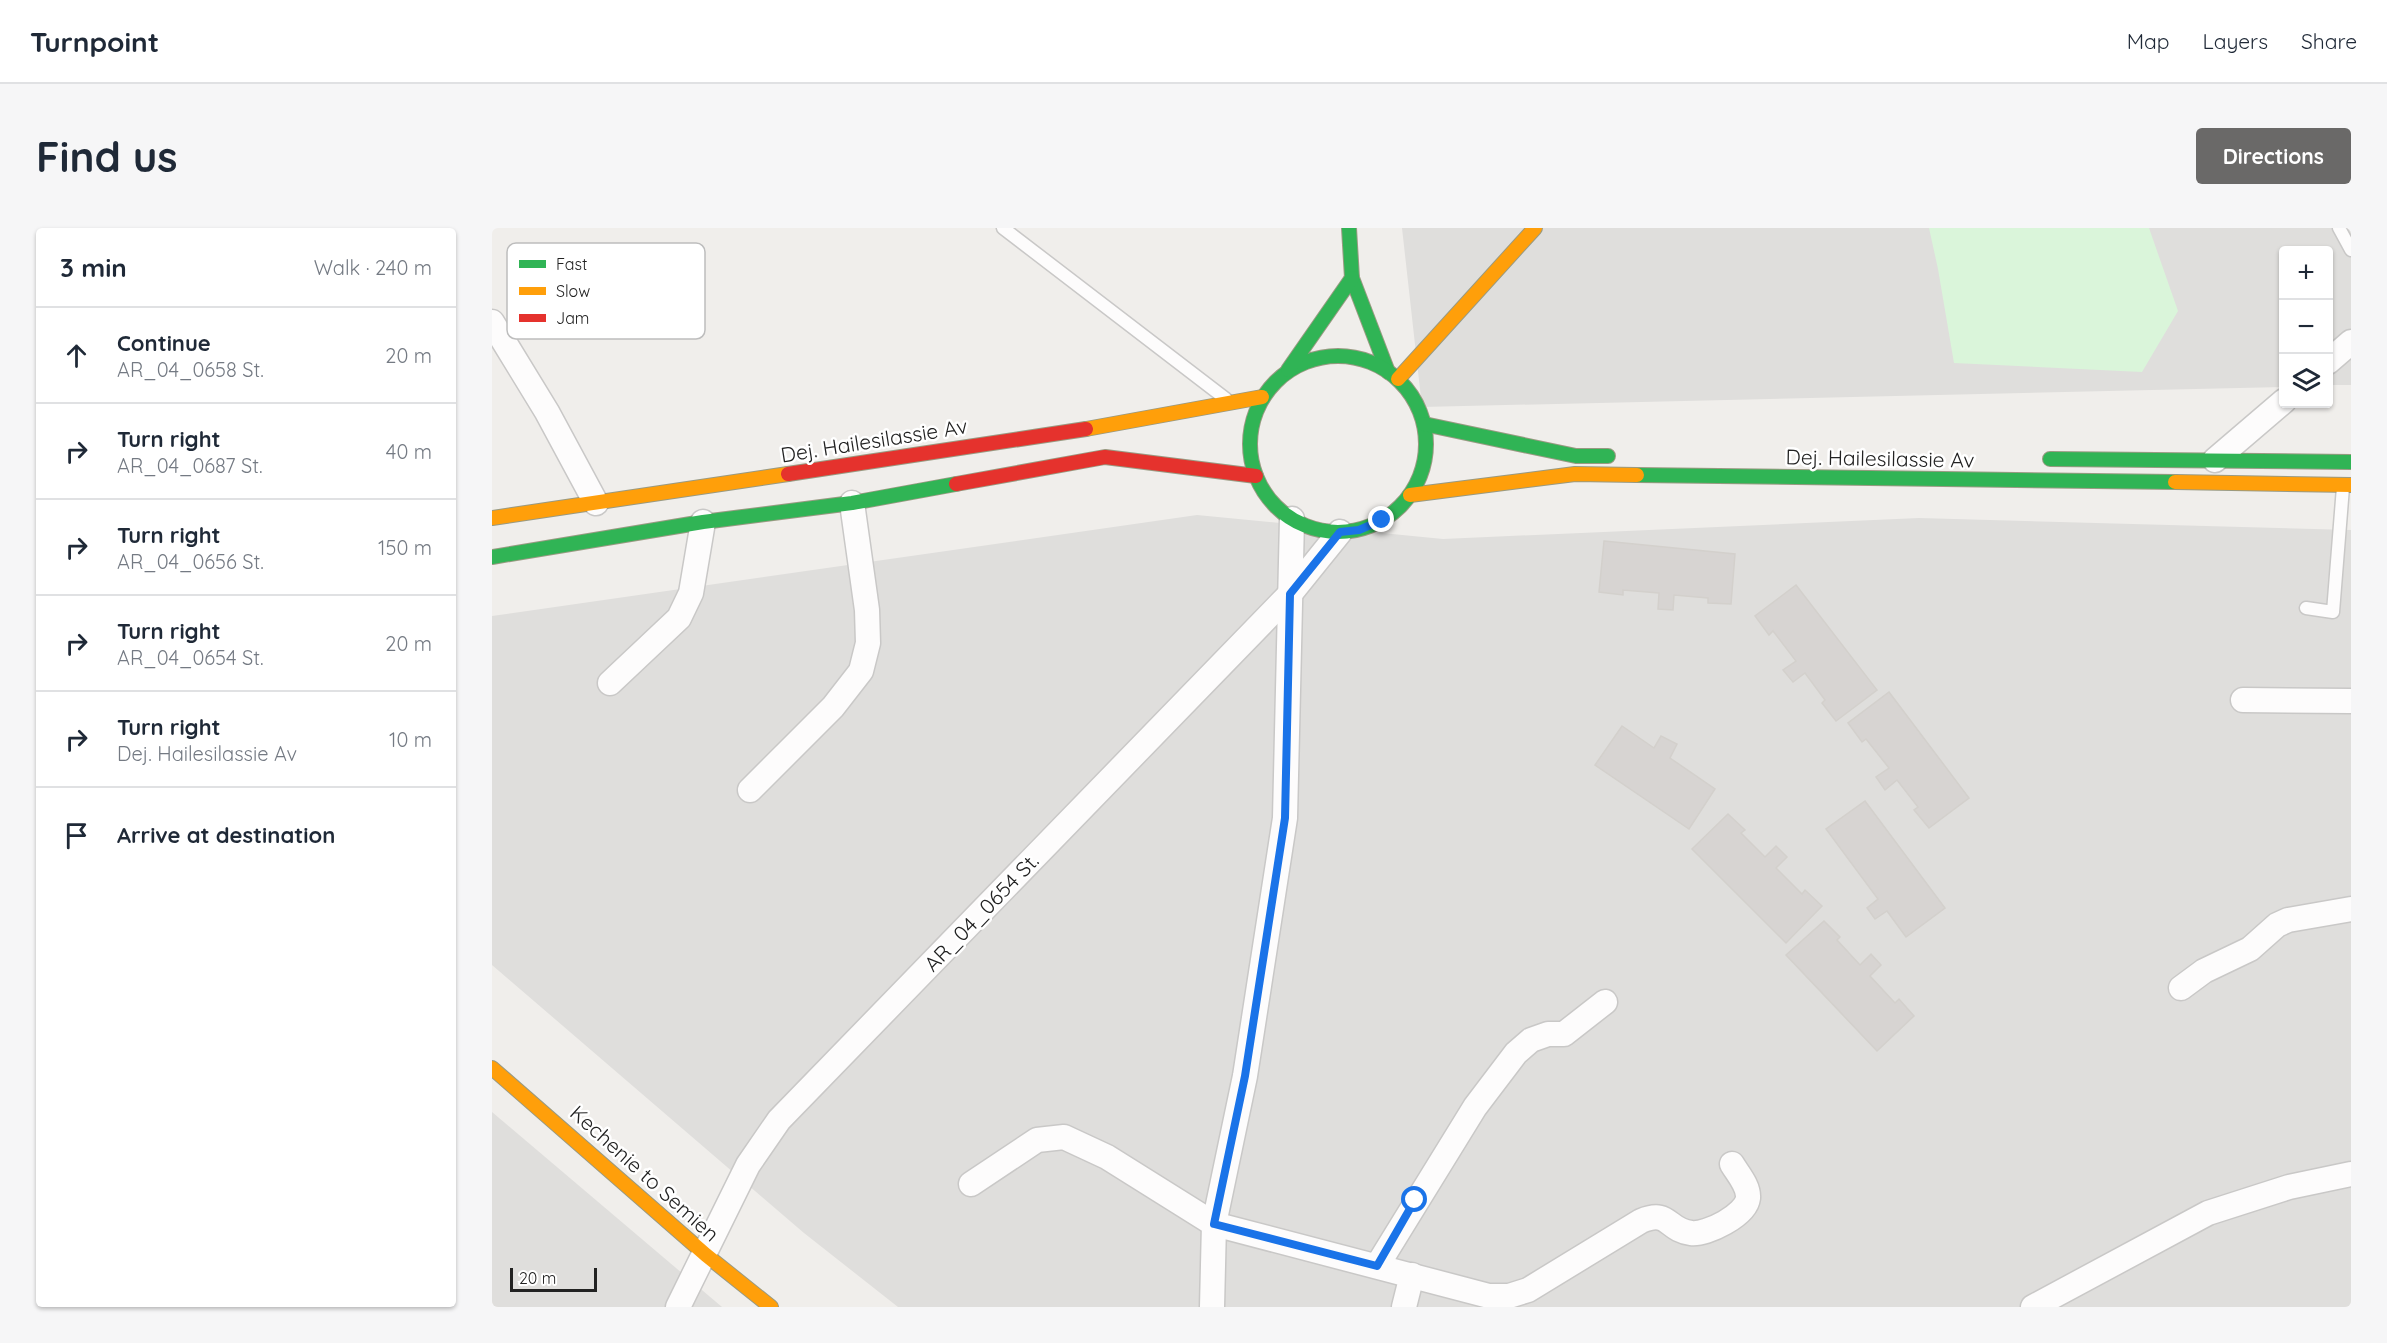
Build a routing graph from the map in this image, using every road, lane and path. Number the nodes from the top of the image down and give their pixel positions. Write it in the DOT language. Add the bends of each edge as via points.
graph roads {
  1 [pos="1003,228"];
  2 [pos="1349,228"];
  3 [pos="1535,228"];
  4 [pos="2339,228"];
  5 [pos="2351,250"];
  6 [pos="1352,278"];
  7 [pos="492,322"];
  8 [pos="2351,342"];
  9 [pos="2333,358"];
  10 [pos="1288,370"];
  11 [pos="1397,375"];
  12 [pos="1262,398"];
  13 [pos="1231,404"];
  14 [pos="2279,404"];
  15 [pos="1424,424"];
  16 [pos="1624,456"];
  17 [pos="2038,459"];
  18 [pos="2215,460"];
  19 [pos="2351,462"];
  20 [pos="1256,476"];
  21 [pos="2347,485"];
  22 [pos="1410,495"];
  23 [pos="852,502"];
  24 [pos="596,503"];
  25 [pos="492,518"];
  26 [pos="1292,519"];
  27 [pos="703,522"];
  28 [pos="1340,532"];
  29 [pos="492,557"];
  30 [pos="1290,594"];
  31 [pos="2306,608"];
  32 [pos="610,683"];
  33 [pos="2243,700"];
  34 [pos="2351,701"];
  35 [pos="750,790"];
  36 [pos="2351,909"];
  37 [pos="2181,988"];
  38 [pos="1605,1002"];
  39 [pos="492,1068"];
  40 [pos="1732,1164"];
  41 [pos="2351,1174"];
  42 [pos="971,1184"];
  43 [pos="1214,1224"];
  44 [pos="706,1255"];
  45 [pos="1377,1266"];
  46 [pos="1412,1275"];
  47 [pos="2040,1306"];
  48 [pos="678,1307"];
  49 [pos="771,1307"];
  50 [pos="1212,1307"];
  51 [pos="1404,1307"];
  1 -- 13 [label="lane"];
  2 -- 6 [label="main road"];
  3 -- 11 [label="main road"];
  4 -- 5 [label="lane"];
  6 -- 10 [label="main road"];
  6 -- 11 [label="main road"];
  7 -- 24 [label="street"];
  8 -- 9 [label="street"];
  10 -- 11 [label="main road" via="1311,359 1338,355 1366,360"];
  10 -- 12 [label="main road"];
  11 -- 15 [label="main road" via="1414,399"];
  12 -- 13 [label="main road, Dej. Hailesilassie Av"];
  12 -- 20 [label="main road" via="1249,439"];
  13 -- 24 [label="main road, Dej. Hailesilassie Av"];
  14 -- 18 [label="street"];
  15 -- 16 [label="main road" via="1576,456"];
  15 -- 22 [label="main road" via="1423,466"];
  17 -- 18 [label="main road"];
  18 -- 19 [label="main road"];
  20 -- 23 [label="main road" via="1105,457"];
  20 -- 26 [label="main road" via="1265,493"];
  21 -- 22 [label="main road, Dej. Hailesilassie Av" via="1575,474"];
  21 -- 31 [label="lane" via="2333,612"];
  22 -- 28 [label="main road" via="1382,520 1359,530"];
  23 -- 27 [label="main road"];
  23 -- 35 [label="street" via="867,610 868,643 861,671 834,707"];
  24 -- 25 [label="main road, Dej. Hailesilassie Av"];
  26 -- 28 [label="main road" via="1316,529"];
  26 -- 30 [label="street"];
  27 -- 29 [label="main road"];
  27 -- 32 [label="street" via="691,593 679,618"];
  28 -- 30 [label="street, AR_04_0654 St."];
  30 -- 43 [label="street" via="1285,818 1245,1076"];
  30 -- 44 [label="street, AR_04_0654 St." via="779,1120 748,1165"];
  33 -- 34 [label="street"];
  36 -- 37 [label="street" via="2277,925 2250,949 2204,971"];
  38 -- 45 [label="street" via="1564,1034 1531,1040 1516,1053 1475,1107"];
  39 -- 44 [label="main road, Kechenie to Semien"];
  40 -- 46 [label="street" via="1748,1197 1744,1210 1726,1222 1694,1234 1677,1230 1664,1217 1654,1216 1528,1290 1509,1296 1489,1296"];
  41 -- 47 [label="street" via="2289,1186 2208,1213"];
  42 -- 43 [label="street" via="1037,1140 1064,1137 1107,1157"];
  43 -- 45 [label="street"];
  43 -- 50 [label="street"];
  44 -- 48 [label="street, AR_04_0654 St."];
  44 -- 49 [label="main road, Kechenie to Semien"];
  45 -- 46 [label="street"];
  46 -- 51 [label="street"];
}
